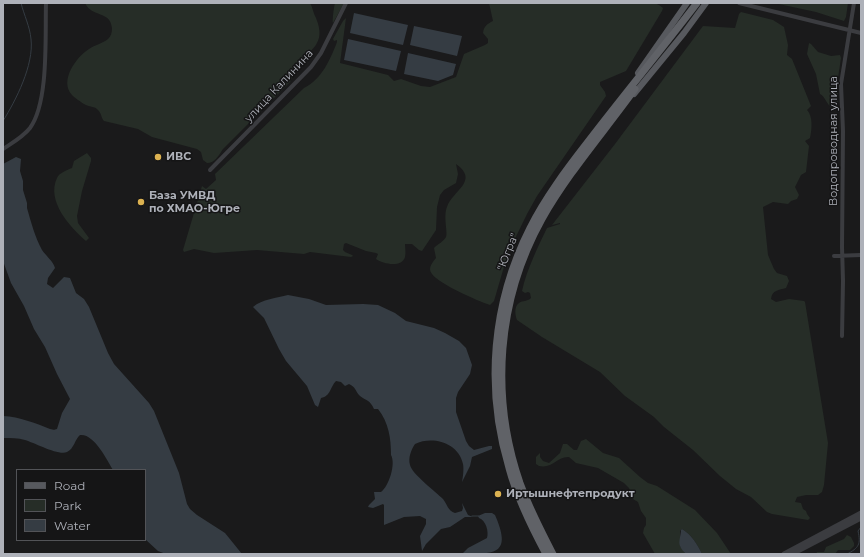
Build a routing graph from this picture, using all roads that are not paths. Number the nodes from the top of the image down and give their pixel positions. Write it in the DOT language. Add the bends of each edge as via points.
graph roads {
  1 [pos="46,3"];
  2 [pos="346,3"];
  3 [pos="684,3"];
  4 [pos="688,3"];
  5 [pos="739,3"];
  6 [pos="854,3"];
  7 [pos="702,4"];
  8 [pos="680,13"];
  9 [pos="850,31"];
  10 [pos="861,34"];
  11 [pos="604,125"];
  12 [pos="3,149"];
  13 [pos="210,170"];
  14 [pos="861,255"];
  15 [pos="834,256"];
  16 [pos="842,256"];
  17 [pos="842,336"];
  18 [pos="861,513"];
  19 [pos="861,518"];
  20 [pos="536,520"];
  21 [pos="546,554"];
  22 [pos="553,554"];
  23 [pos="557,554"];
  24 [pos="784,554"];
  25 [pos="792,554"];
  1 -- 12 [label="street" via="44,77 38,112 27,131"];
  2 -- 13 [label="street, улица Калинина" via="312,67"];
  3 -- 8 [label="street"];
  4 -- 8 [label="main road"];
  5 -- 9 [label="street"];
  6 -- 9 [label="street, Водопроводная улица"];
  7 -- 11 [label="highway, \"Югра\""];
  8 -- 11 [label="main road"];
  9 -- 10 [label="street"];
  9 -- 16 [label="street, Водопроводная улица" via="841,84 844,132"];
  11 -- 20 [label="highway, \"Югра\"" via="536,231 519,271 506,319 502,368 506,422 520,483"];
  11 -- 21 [label="highway, \"Югра\"" via="554,189 530,228 512,270 498,328 495,381 504,450 520,502"];
  14 -- 16 [label="street"];
  15 -- 16 [label="street"];
  16 -- 17 [label="street, Водопроводная улица"];
  18 -- 24 [label="street"];
  19 -- 25 [label="street"];
  20 -- 22 [label="highway, \"Югра\""];
  20 -- 23 [label="street"];
}
